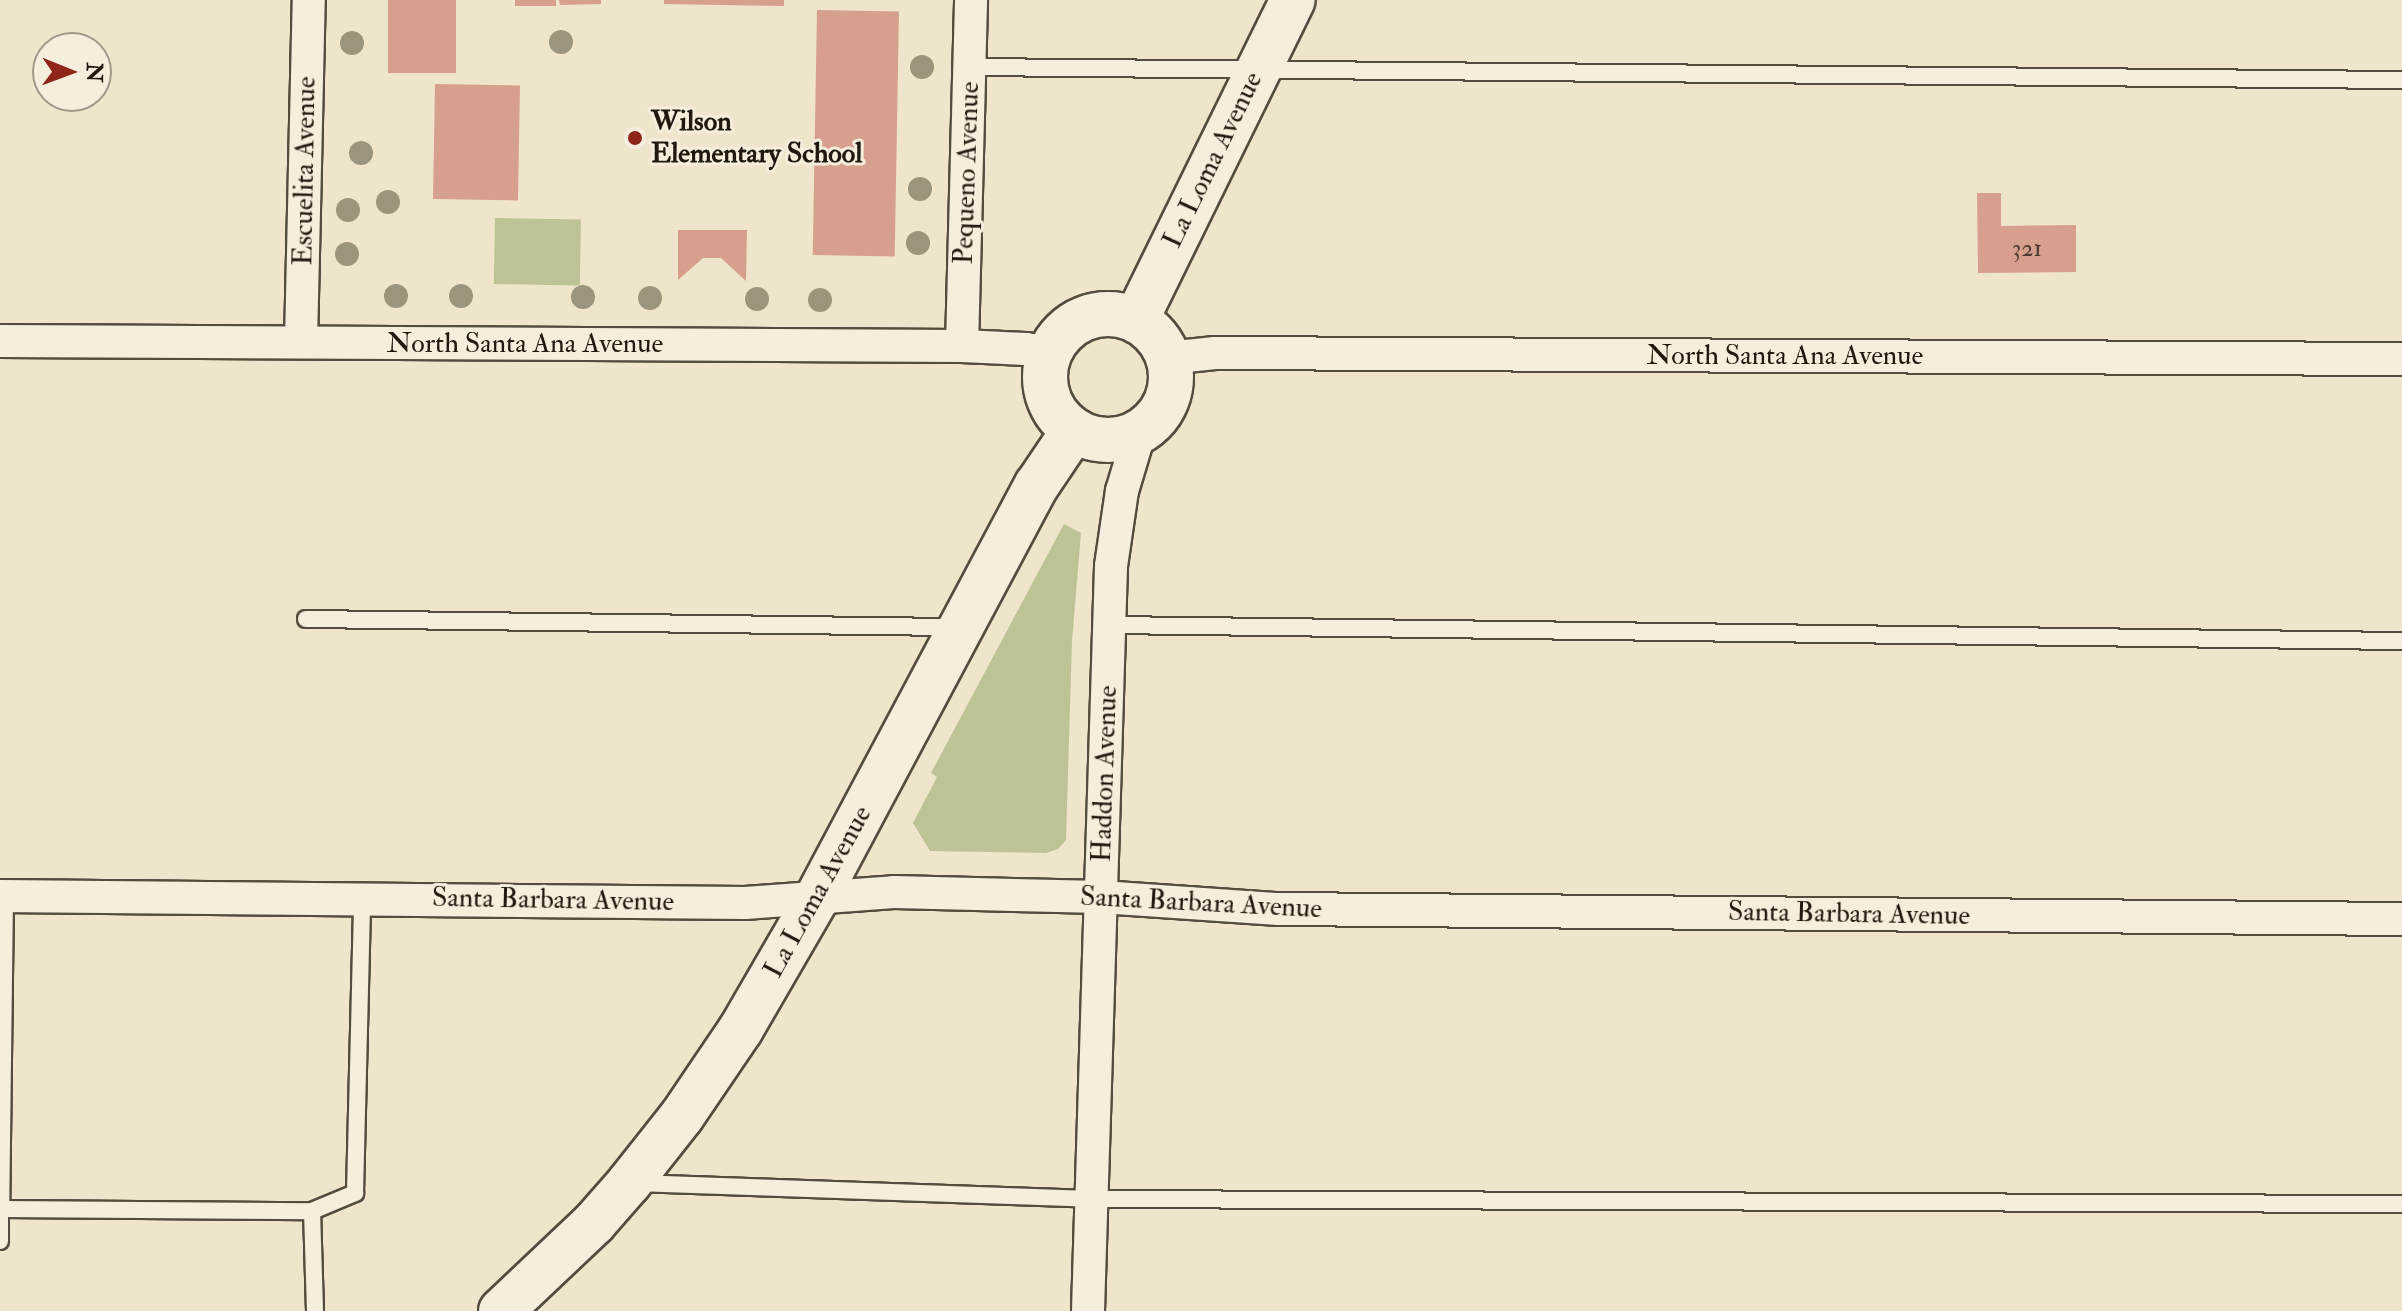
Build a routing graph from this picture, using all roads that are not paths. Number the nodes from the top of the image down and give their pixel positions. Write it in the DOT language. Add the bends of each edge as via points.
graph roads {
  1 [pos="309,0"];
  2 [pos="971,0"];
  3 [pos="1293,0"];
  4 [pos="969,67"];
  5 [pos="1258,67"];
  6 [pos="2402,80"];
  7 [pos="1136,320"];
  8 [pos="0,341"];
  9 [pos="301,342"];
  10 [pos="962,346"];
  11 [pos="1049,354"];
  12 [pos="1168,358"];
  13 [pos="2402,359"];
  14 [pos="1074,430"];
  15 [pos="1140,431"];
  16 [pos="306,619"];
  17 [pos="1109,625"];
  18 [pos="961,627"];
  19 [pos="2402,641"];
  20 [pos="2,896"];
  21 [pos="1101,897"];
  22 [pos="362,898"];
  23 [pos="817,898"];
  24 [pos="2402,919"];
  25 [pos="629,1183"];
  26 [pos="1090,1199"];
  27 [pos="2402,1204"];
  28 [pos="0,1209"];
  29 [pos="312,1211"];
  30 [pos="0,1241"];
  31 [pos="315,1311"];
  32 [pos="501,1311"];
  33 [pos="1088,1311"];
  1 -- 9 [label="street, Escuelita Avenue"];
  2 -- 4 [label="street, Pequeno Avenue"];
  3 -- 5 [label="main road, La Loma Avenue"];
  4 -- 5 [label="lane"];
  4 -- 10 [label="street, Pequeno Avenue"];
  5 -- 6 [label="lane"];
  5 -- 7 [label="main road, La Loma Avenue"];
  7 -- 11 [label="main road" via="1092,315 1066,330"];
  7 -- 12 [label="main road" via="1156,336"];
  8 -- 9 [label="street, North Santa Ana Avenue"];
  9 -- 10 [label="street, North Santa Ana Avenue"];
  10 -- 11 [label="street, North Santa Ana Avenue"];
  11 -- 14 [label="main road" via="1046,389 1061,419"];
  12 -- 13 [label="street, North Santa Ana Avenue" via="1230,353"];
  12 -- 15 [label="main road" via="1171,375 1163,407"];
  14 -- 15 [label="main road" via="1107,440"];
  14 -- 18 [label="main road, La Loma Avenue" via="1037,485"];
  15 -- 17 [label="street, Haddon Avenue" via="1122,491"];
  16 -- 18 [label="lane"];
  17 -- 19 [label="lane"];
  17 -- 21 [label="street, Haddon Avenue"];
  18 -- 23 [label="main road, La Loma Avenue"];
  20 -- 22 [label="street, Santa Barbara Avenue"];
  20 -- 28 [label="lane"];
  21 -- 23 [label="street, Santa Barbara Avenue" via="894,892"];
  21 -- 24 [label="street, Santa Barbara Avenue" via="1279,909"];
  21 -- 26 [label="street, Haddon Avenue"];
  22 -- 23 [label="street, Santa Barbara Avenue" via="745,903"];
  22 -- 29 [label="lane" via="355,1193"];
  23 -- 25 [label="main road, La Loma Avenue" via="741,1029"];
  25 -- 26 [label="lane"];
  25 -- 32 [label="main road, La Loma Avenue"];
  26 -- 27 [label="lane"];
  26 -- 33 [label="street, Haddon Avenue"];
  28 -- 29 [label="lane"];
  28 -- 30 [label="lane"];
  29 -- 31 [label="lane"];
}
